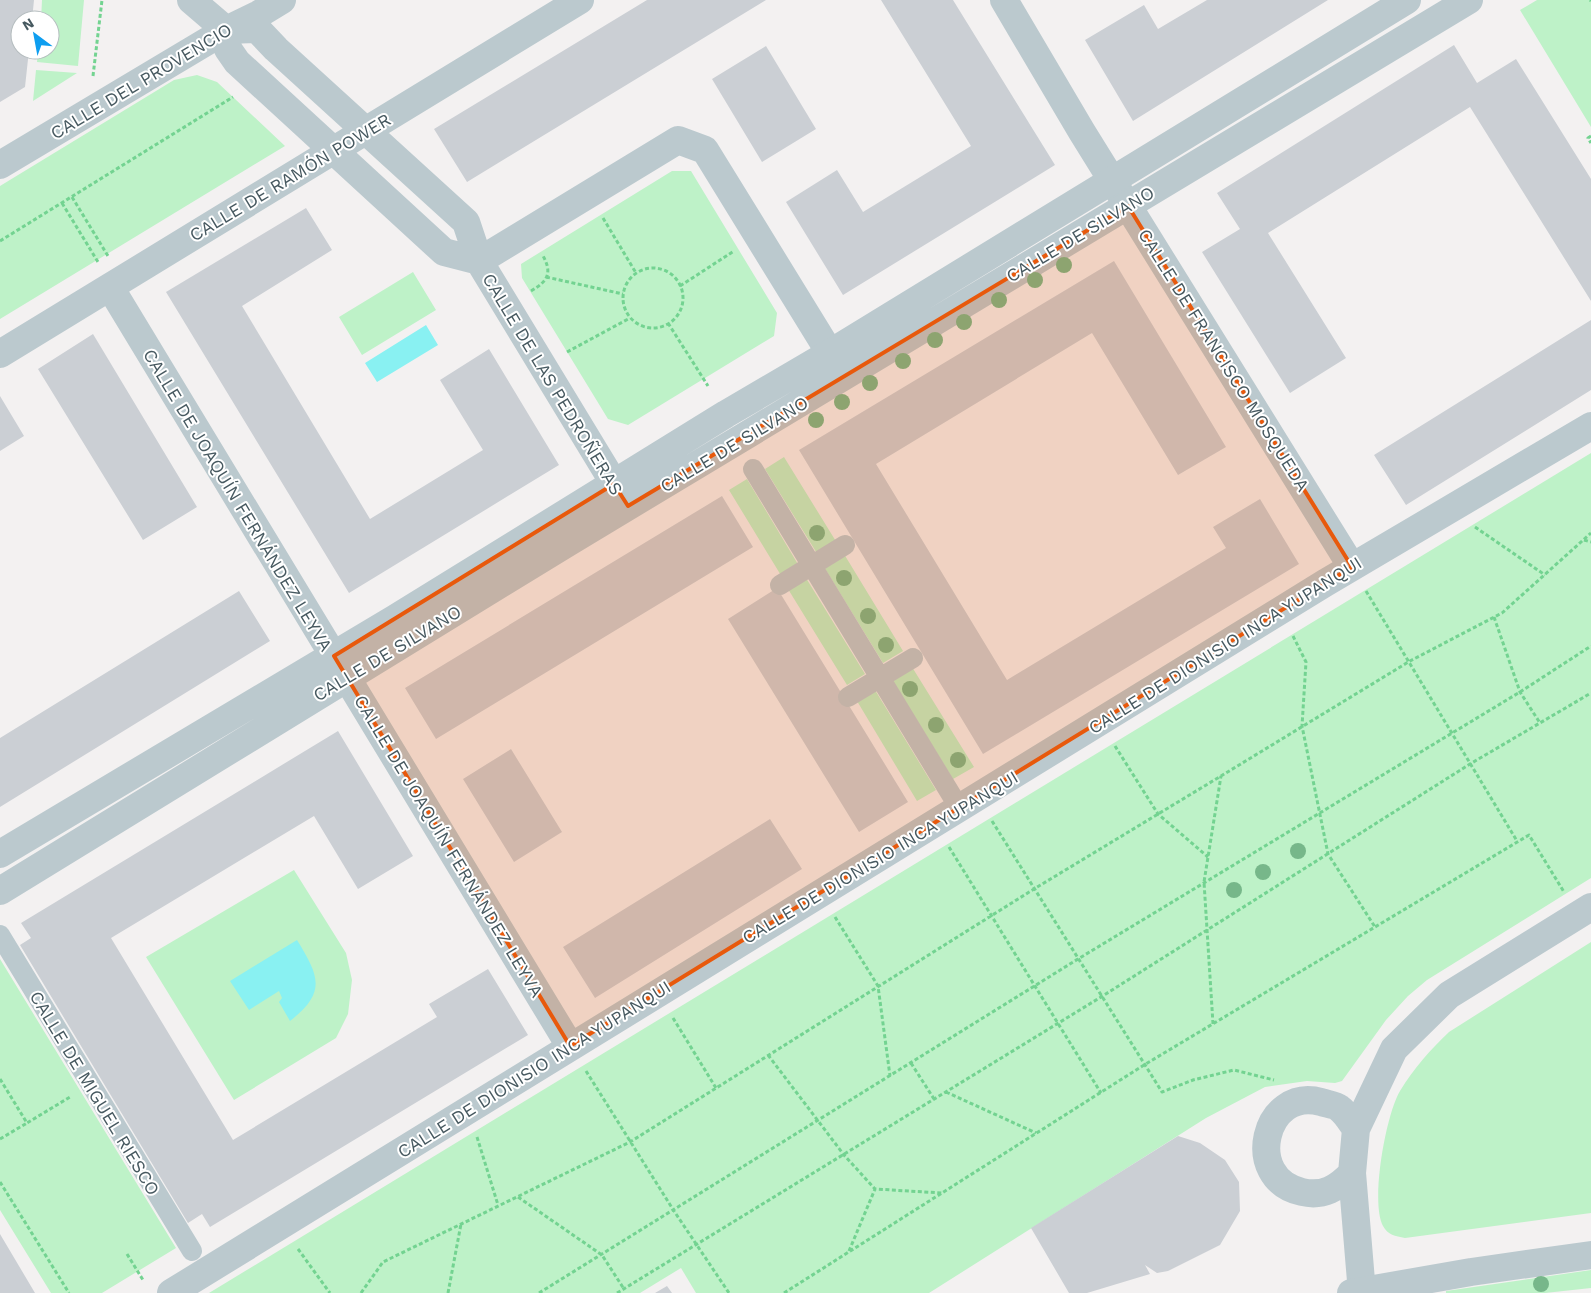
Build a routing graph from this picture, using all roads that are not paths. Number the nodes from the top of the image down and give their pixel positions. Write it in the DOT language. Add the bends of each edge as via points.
graph roads {
  1 [pos="192,0"];
  2 [pos="282,0"];
  3 [pos="580,0"];
  4 [pos="1004,0"];
  5 [pos="1407,0"];
  6 [pos="1469,0"];
  7 [pos="226,30"];
  8 [pos="368,130"];
  9 [pos="334,149"];
  10 [pos="0,165"];
  11 [pos="1113,180"];
  12 [pos="1128,206"];
  13 [pos="479,261"];
  14 [pos="105,276"];
  15 [pos="0,354"];
  16 [pos="830,354"];
  17 [pos="1591,426"];
  18 [pos="753,469"];
  19 [pos="621,495"];
  20 [pos="845,545"];
  21 [pos="812,565"];
  22 [pos="1352,567"];
  23 [pos="780,585"];
  24 [pos="913,658"];
  25 [pos="340,667"];
  26 [pos="880,678"];
  27 [pos="848,697"];
  28 [pos="952,796"];
  29 [pos="0,854"];
  30 [pos="0,891"];
  31 [pos="1579,902"];
  32 [pos="0,935"];
  33 [pos="577,1056"];
  34 [pos="1356,1129"];
  35 [pos="1352,1173"];
  36 [pos="192,1251"];
  37 [pos="1591,1254"];
  38 [pos="1358,1292"];
  39 [pos="171,1293"];
  1 -- 7 [label="street"];
  2 -- 7 [label="street, CALLE DEL PROVENCIO"];
  3 -- 8 [label="street, CALLE DE RAMÓN POWER"];
  4 -- 11 [label="street, CALLE DE FRANCISCO MOSQUEDA"];
  5 -- 11 [label="street, CALLE DE SILVANO"];
  6 -- 12 [label="street, CALLE DE SILVANO"];
  7 -- 8 [label="street, CALLE DE LAS PEDROÑERAS" via="257,29"];
  7 -- 9 [label="street, CALLE DE LAS PEDROÑERAS" via="228,49 237,62"];
  7 -- 10 [label="street, CALLE DEL PROVENCIO"];
  8 -- 9 [label="street, CALLE DE RAMÓN POWER"];
  8 -- 13 [label="street, CALLE DE LAS PEDROÑERAS" via="466,222"];
  9 -- 13 [label="street, CALLE DE LAS PEDROÑERAS" via="444,252"];
  9 -- 14 [label="street, CALLE DE RAMÓN POWER"];
  11 -- 12 [label="street, CALLE DE FRANCISCO MOSQUEDA"];
  11 -- 16 [label="street, CALLE DE SILVANO"];
  12 -- 19 [label="street, CALLE DE SILVANO" via="782,416"];
  12 -- 22 [label="street, CALLE DE FRANCISCO MOSQUEDA"];
  13 -- 16 [label="street" via="678,140 705,150"];
  13 -- 19 [label="street, CALLE DE LAS PEDROÑERAS"];
  14 -- 15 [label="street, CALLE DE RAMÓN POWER"];
  14 -- 25 [label="street, CALLE DE JOAQUÍN FERNÁNDEZ LEYVA"];
  16 -- 19 [label="street, CALLE DE SILVANO" via="726,414"];
  17 -- 22 [label="street, CALLE DE DIONISIO INCA YUPANQUI"];
  18 -- 21 [label="street"];
  19 -- 25 [label="street, CALLE DE SILVANO"];
  20 -- 21 [label="street"];
  21 -- 23 [label="street"];
  21 -- 26 [label="street"];
  22 -- 33 [label="street, CALLE DE DIONISIO INCA YUPANQUI"];
  24 -- 26 [label="street"];
  25 -- 29 [label="street, CALLE DE SILVANO"];
  25 -- 30 [label="street, CALLE DE SILVANO"];
  25 -- 33 [label="street, CALLE DE JOAQUÍN FERNÁNDEZ LEYVA"];
  26 -- 27 [label="street"];
  26 -- 28 [label="street"];
  31 -- 34 [label="street" via="1449,995 1394,1049"];
  32 -- 36 [label="street, CALLE DE MIGUEL RIESCO"];
  33 -- 39 [label="street, CALLE DE DIONISIO INCA YUPANQUI"];
  34 -- 35 [label="street"];
  34 -- 35 [label="street" via="1338,1107 1312,1100 1296,1103 1282,1111 1271,1124 1266,1139 1266,1155 1271,1170 1295,1191 1310,1194 1327,1192 1341,1185"];
  35 -- 38 [label="street"];
  37 -- 38 [label="street"];
}
